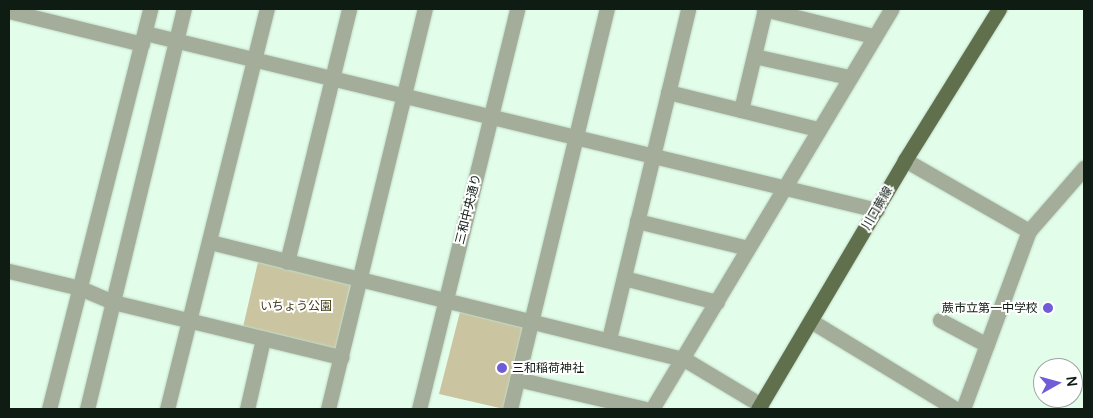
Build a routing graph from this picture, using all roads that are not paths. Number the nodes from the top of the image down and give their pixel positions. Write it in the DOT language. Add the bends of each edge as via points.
graph roads {
  1 [pos="150,9"];
  2 [pos="184,9"];
  3 [pos="267,9"];
  4 [pos="349,9"];
  5 [pos="425,9"];
  6 [pos="517,9"];
  7 [pos="607,9"];
  8 [pos="688,9"];
  9 [pos="764,9"];
  10 [pos="891,9"];
  11 [pos="999,9"];
  12 [pos="9,11"];
  13 [pos="873,36"];
  14 [pos="143,38"];
  15 [pos="176,41"];
  16 [pos="754,56"];
  17 [pos="256,59"];
  18 [pos="331,77"];
  19 [pos="848,77"];
  20 [pos="668,92"];
  21 [pos="405,95"];
  22 [pos="741,110"];
  23 [pos="491,116"];
  24 [pos="817,129"];
  25 [pos="576,137"];
  26 [pos="652,156"];
  27 [pos="905,160"];
  28 [pos="1084,168"];
  29 [pos="784,187"];
  30 [pos="877,210"];
  31 [pos="637,221"];
  32 [pos="1030,231"];
  33 [pos="210,242"];
  34 [pos="748,248"];
  35 [pos="287,262"];
  36 [pos="9,271"];
  37 [pos="624,278"];
  38 [pos="360,280"];
  39 [pos="80,288"];
  40 [pos="446,299"];
  41 [pos="113,302"];
  42 [pos="717,302"];
  43 [pos="531,320"];
  44 [pos="940,320"];
  45 [pos="190,321"];
  46 [pos="811,321"];
  47 [pos="263,339"];
  48 [pos="609,339"];
  49 [pos="987,345"];
  50 [pos="340,357"];
  51 [pos="684,359"];
  52 [pos="517,379"];
  53 [pos="759,407"];
  54 [pos="49,409"];
  55 [pos="87,409"];
  56 [pos="167,409"];
  57 [pos="246,409"];
  58 [pos="328,409"];
  59 [pos="419,409"];
  60 [pos="510,409"];
  61 [pos="645,409"];
  62 [pos="652,409"];
  63 [pos="956,409"];
  64 [pos="963,409"];
  1 -- 14 [label="street"];
  2 -- 15 [label="street"];
  3 -- 17 [label="street"];
  4 -- 18 [label="street"];
  5 -- 21 [label="street"];
  6 -- 23 [label="street, 三和中央通り"];
  7 -- 25 [label="street"];
  8 -- 20 [label="street"];
  9 -- 13 [label="street"];
  9 -- 16 [label="street"];
  10 -- 13 [label="street"];
  11 -- 27 [label="main road, 川口蕨線"];
  12 -- 14 [label="street"];
  13 -- 19 [label="street"];
  14 -- 15 [label="street"];
  14 -- 39 [label="street"];
  15 -- 17 [label="street"];
  15 -- 41 [label="street"];
  16 -- 19 [label="street"];
  16 -- 22 [label="street"];
  17 -- 18 [label="street"];
  17 -- 33 [label="street"];
  18 -- 21 [label="street"];
  18 -- 35 [label="street"];
  19 -- 24 [label="street"];
  20 -- 22 [label="street"];
  20 -- 26 [label="street"];
  21 -- 23 [label="street"];
  21 -- 38 [label="street"];
  22 -- 24 [label="street"];
  23 -- 25 [label="street"];
  23 -- 40 [label="street, 三和中央通り"];
  24 -- 29 [label="street"];
  25 -- 26 [label="street"];
  25 -- 43 [label="street"];
  26 -- 29 [label="street"];
  26 -- 31 [label="street"];
  27 -- 30 [label="main road, 川口蕨線"];
  27 -- 32 [label="street"];
  28 -- 32 [label="street"];
  29 -- 30 [label="street"];
  29 -- 34 [label="street"];
  30 -- 46 [label="main road, 川口蕨線"];
  31 -- 34 [label="street"];
  31 -- 37 [label="street"];
  32 -- 49 [label="street"];
  33 -- 35 [label="street"];
  33 -- 45 [label="street"];
  34 -- 42 [label="street"];
  35 -- 38 [label="street"];
  36 -- 39 [label="street"];
  37 -- 42 [label="street"];
  37 -- 48 [label="street"];
  38 -- 40 [label="street"];
  38 -- 50 [label="street"];
  39 -- 41 [label="street"];
  39 -- 54 [label="street"];
  40 -- 43 [label="street"];
  40 -- 59 [label="street, 三和中央通り"];
  41 -- 45 [label="street"];
  41 -- 55 [label="street"];
  42 -- 51 [label="street"];
  43 -- 48 [label="street"];
  43 -- 52 [label="street"];
  44 -- 49 [label="street"];
  45 -- 47 [label="street"];
  45 -- 56 [label="street"];
  46 -- 53 [label="main road, 川口蕨線"];
  46 -- 63 [label="street"];
  47 -- 50 [label="street"];
  47 -- 57 [label="street"];
  48 -- 51 [label="street"];
  49 -- 64 [label="street"];
  50 -- 58 [label="street"];
  51 -- 53 [label="street"];
  51 -- 62 [label="street"];
  52 -- 60 [label="street"];
  52 -- 61 [label="street"];
}
